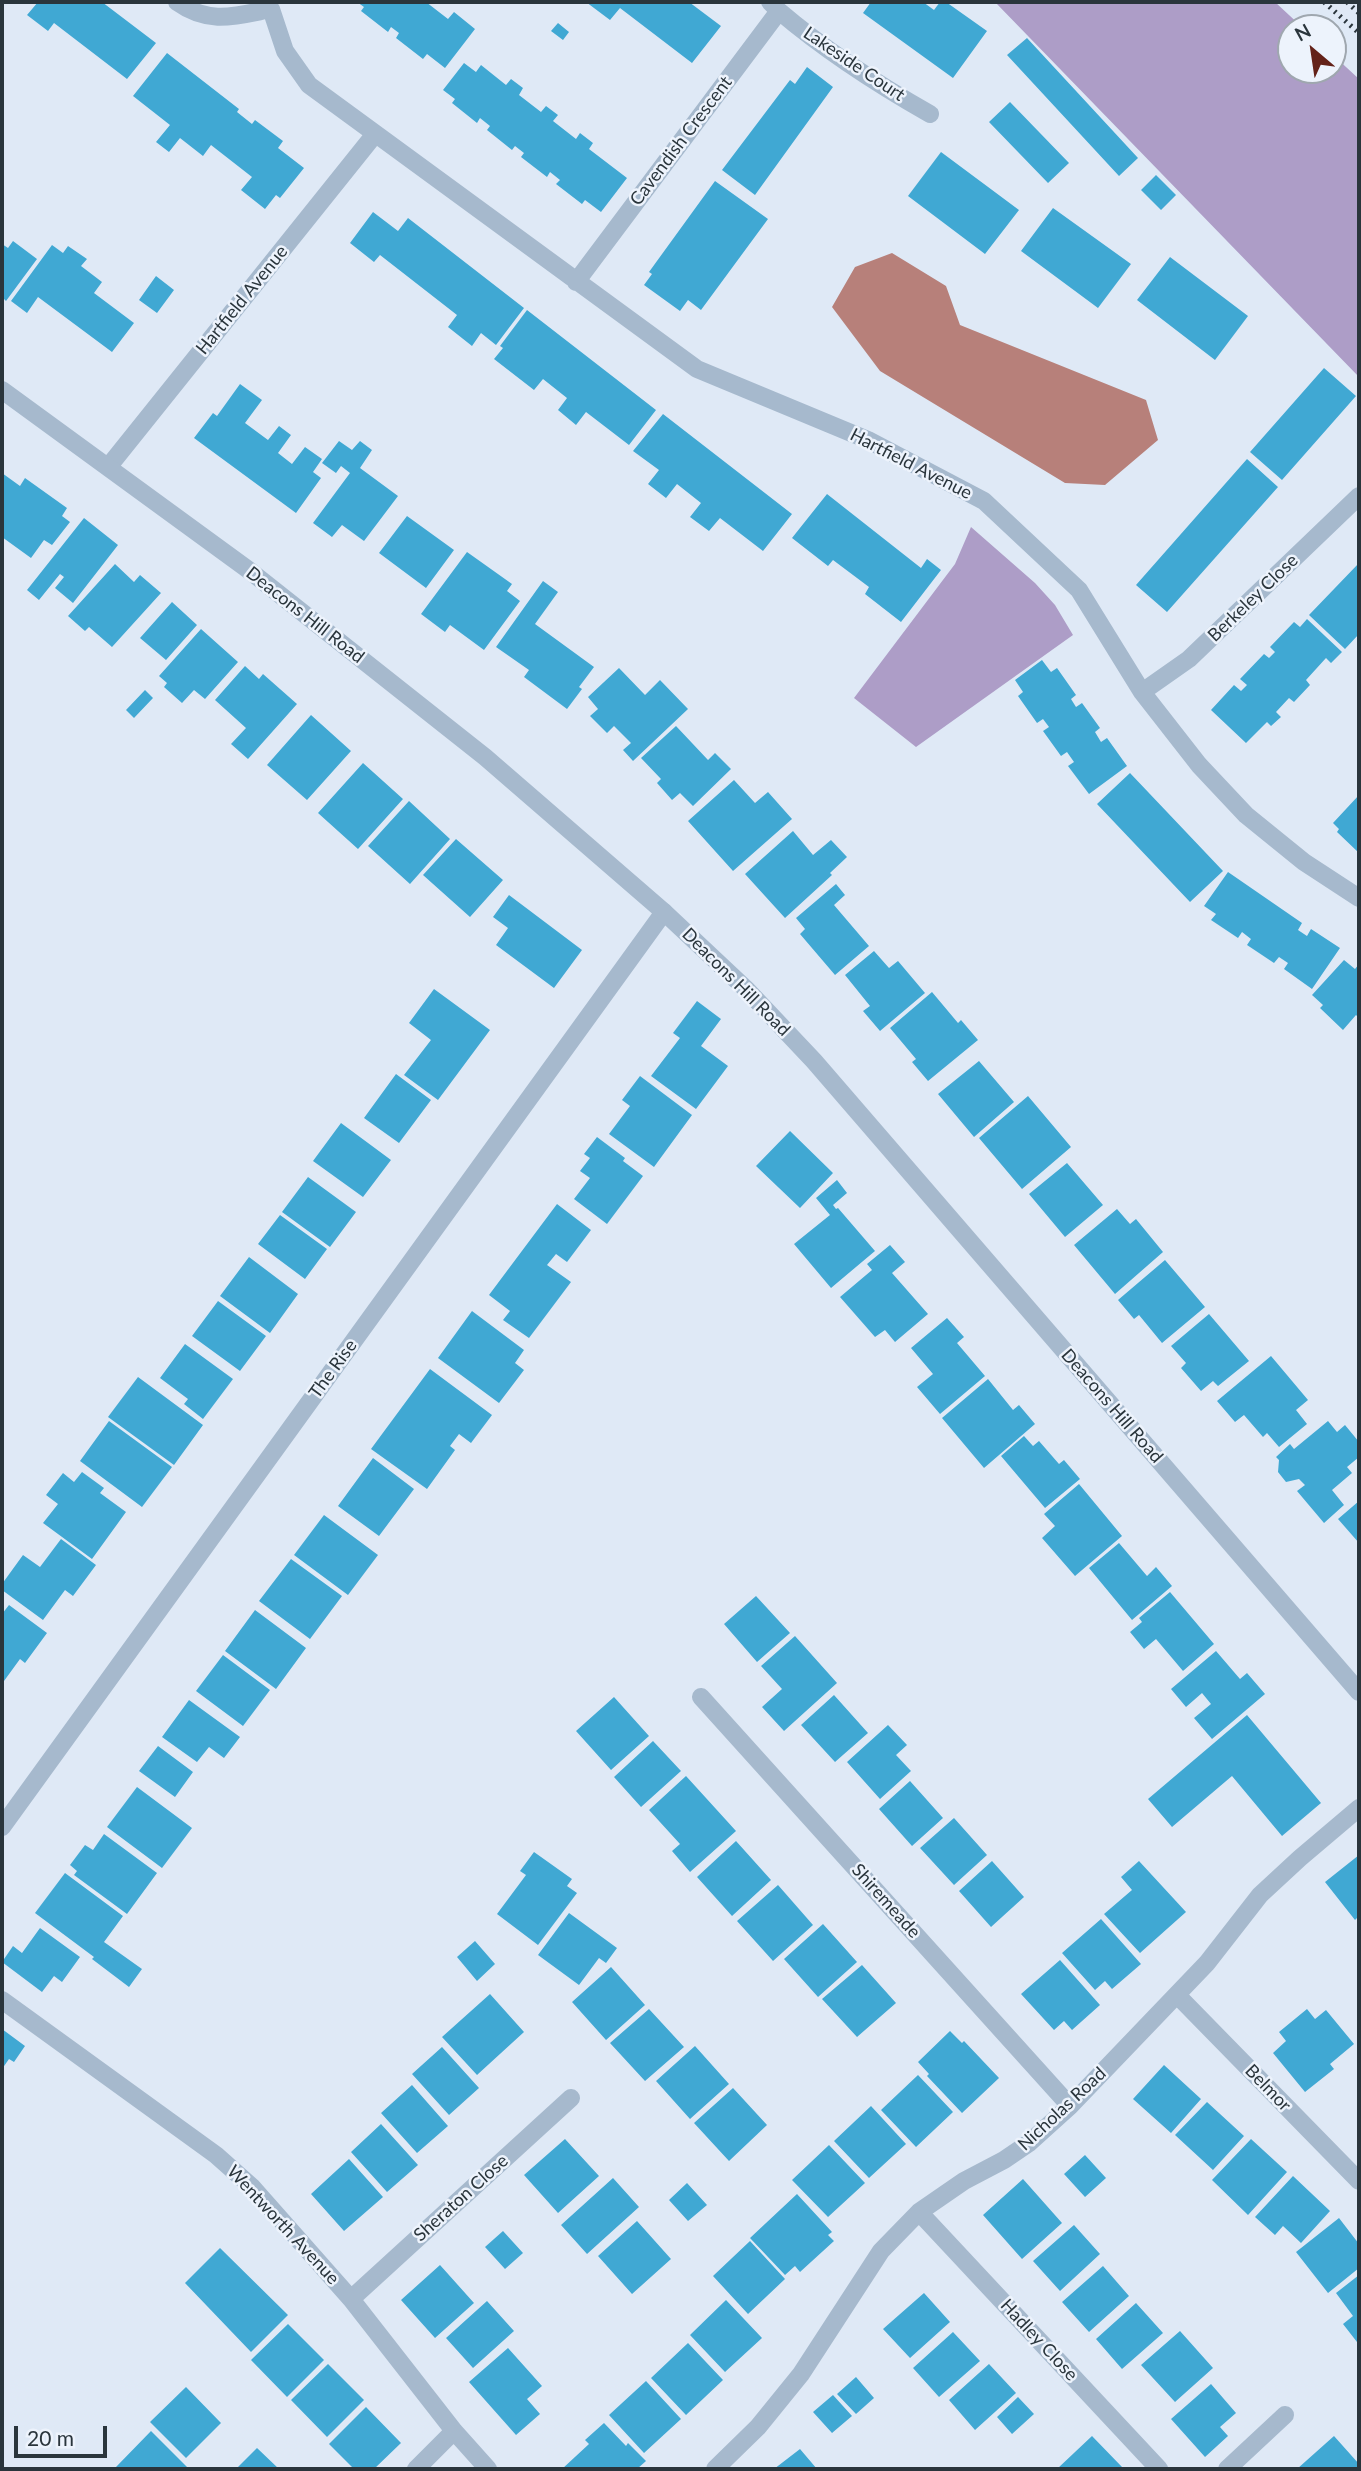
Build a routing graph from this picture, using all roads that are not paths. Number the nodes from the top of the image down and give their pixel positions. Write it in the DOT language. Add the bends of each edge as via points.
graph roads {
  1 [pos="177,2"];
  2 [pos="271,6"];
  3 [pos="775,6"];
  4 [pos="930,114"];
  5 [pos="375,134"];
  6 [pos="576,282"];
  7 [pos="2,390"];
  8 [pos="108,466"];
  9 [pos="1359,496"];
  10 [pos="1142,692"];
  11 [pos="1359,898"];
  12 [pos="664,912"];
  13 [pos="1359,1692"];
  14 [pos="701,1698"];
  15 [pos="1359,1808"];
  16 [pos="2,1827"];
  17 [pos="1177,1995"];
  18 [pos="2,2000"];
  19 [pos="570,2098"];
  20 [pos="1070,2106"];
  21 [pos="1359,2181"];
  22 [pos="919,2211"];
  23 [pos="351,2299"];
  24 [pos="1285,2415"];
  25 [pos="454,2431"];
  26 [pos="416,2469"];
  27 [pos="488,2469"];
  28 [pos="715,2469"];
  29 [pos="1159,2469"];
  30 [pos="1227,2469"];
  1 -- 2 [label="street, Hartfield Avenue" via="189,11 220,18"];
  2 -- 5 [label="street, Hartfield Avenue" via="285,51 309,85"];
  3 -- 4 [label="street, Lakeside Court" via="855,69"];
  3 -- 6 [label="street, Cavendish Crescent"];
  5 -- 6 [label="street, Hartfield Avenue"];
  5 -- 8 [label="street, Hartfield Avenue"];
  6 -- 10 [label="street, Hartfield Avenue" via="697,369 867,440 984,501 1079,590"];
  7 -- 8 [label="street, Deacons Hill Road"];
  8 -- 12 [label="street, Deacons Hill Road" via="250,571 485,757"];
  9 -- 10 [label="street, Berkeley Close" via="1189,659"];
  10 -- 11 [label="street, Hartfield Avenue" via="1199,765 1246,815 1304,862"];
  12 -- 13 [label="street, Deacons Hill Road" via="747,989 814,1061"];
  12 -- 16 [label="street, The Rise"];
  14 -- 20 [label="street, Shiremeade"];
  15 -- 17 [label="street, Nicholas Road" via="1260,1895"];
  17 -- 20 [label="street, Nicholas Road"];
  17 -- 21 [label="street, Belmor"];
  18 -- 23 [label="street, Wentworth Avenue" via="216,2155 252,2187"];
  19 -- 23 [label="street, Sheraton Close"];
  20 -- 22 [label="street, Nicholas Road" via="1029,2143"];
  22 -- 28 [label="street, Nicholas Road" via="881,2251 801,2374 758,2427"];
  22 -- 29 [label="street, Hadley Close"];
  23 -- 25 [label="street, Wentworth Avenue"];
  24 -- 30 [label="street"];
  25 -- 26 [label="street"];
  25 -- 27 [label="street, Wentworth Avenue"];
}
